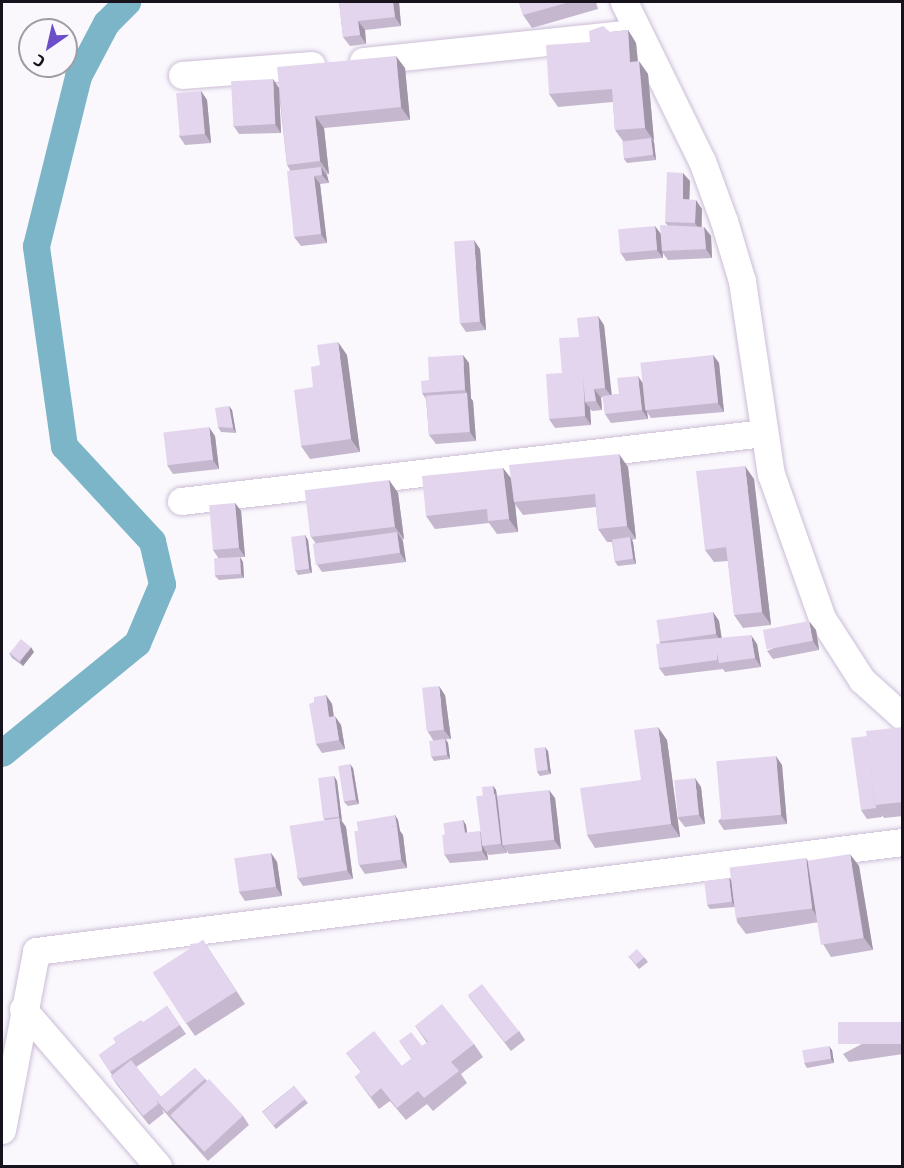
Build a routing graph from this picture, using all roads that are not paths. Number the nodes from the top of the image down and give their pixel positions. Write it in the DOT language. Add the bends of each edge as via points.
graph roads {
  1 [pos="624,2"];
  2 [pos="636,33"];
  3 [pos="182,75"];
  4 [pos="763,433"];
  5 [pos="181,501"];
  6 [pos="903,716"];
  7 [pos="903,842"];
  8 [pos="23,1009"];
  9 [pos="2,1130"];
  10 [pos="158,1167"];
  1 -- 2 [label="street"];
  2 -- 3 [label="street" via="504,49"];
  2 -- 4 [label="street" via="702,161 724,220 742,280"];
  4 -- 5 [label="street"];
  4 -- 6 [label="street" via="784,513 822,618 861,680"];
  7 -- 8 [label="street" via="36,951"];
  8 -- 9 [label="street"];
  8 -- 10 [label="street"];
}
